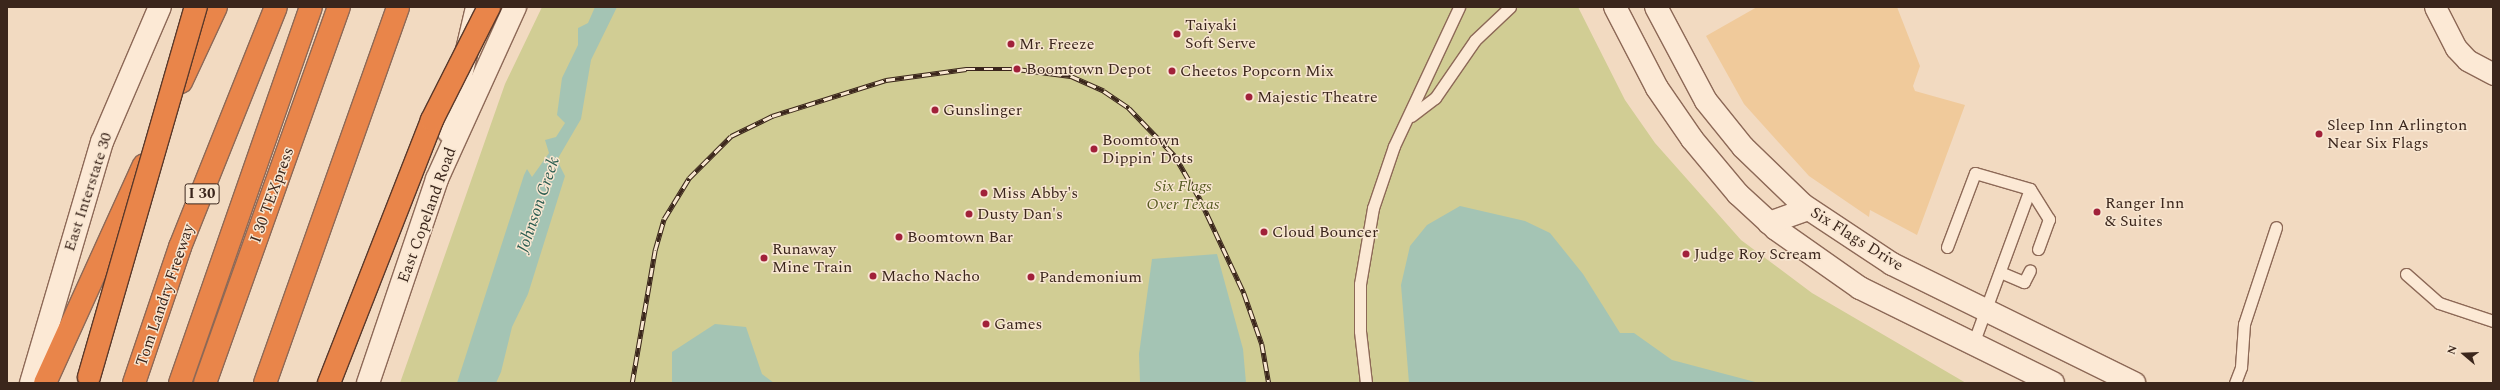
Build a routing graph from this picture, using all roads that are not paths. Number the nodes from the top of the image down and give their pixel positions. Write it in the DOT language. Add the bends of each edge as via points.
graph roads {
  1 [pos="160,7"];
  2 [pos="196,7"];
  3 [pos="216,7"];
  4 [pos="276,7"];
  5 [pos="311,7"];
  6 [pos="339,7"];
  7 [pos="398,7"];
  8 [pos="477,7"];
  9 [pos="489,7"];
  10 [pos="516,7"];
  11 [pos="1459,7"];
  12 [pos="1510,7"];
  13 [pos="1615,7"];
  14 [pos="1656,7"];
  15 [pos="2435,7"];
  16 [pos="2493,74"];
  17 [pos="1408,119"];
  18 [pos="437,179"];
  19 [pos="2030,189"];
  20 [pos="1808,209"];
  21 [pos="1769,223"];
  22 [pos="2276,226"];
  23 [pos="1947,247"];
  24 [pos="2038,249"];
  25 [pos="2030,270"];
  26 [pos="2000,272"];
  27 [pos="2406,274"];
  28 [pos="1988,311"];
  29 [pos="2493,321"];
  30 [pos="1973,344"];
  31 [pos="88,380"];
  32 [pos="31,383"];
  33 [pos="45,383"];
  34 [pos="134,383"];
  35 [pos="180,383"];
  36 [pos="205,383"];
  37 [pos="265,383"];
  38 [pos="329,383"];
  39 [pos="368,383"];
  40 [pos="1366,383"];
  41 [pos="2053,383"];
  42 [pos="2134,383"];
  43 [pos="2235,383"];
  1 -- 32 [label="street, East Interstate 30" via="102,142"];
  2 -- 31 [label="highway, bridge"];
  3 -- 33 [label="highway"];
  4 -- 34 [label="highway, Tom Landry Freeway / I 30" via="180,247"];
  5 -- 35 [label="highway, I 30 TEXpress"];
  6 -- 36 [label="highway, I 30 TEXpress"];
  7 -- 37 [label="highway"];
  8 -- 18 [label="street"];
  9 -- 38 [label="highway, bridge" via="432,120"];
  10 -- 18 [label="street, East Copeland Road"];
  11 -- 17 [label="lane"];
  12 -- 17 [label="lane" via="1475,40 1435,98"];
  13 -- 21 [label="street" via="1681,124 1719,173"];
  14 -- 20 [label="street, Six Flags Drive" via="1706,101 1762,167"];
  15 -- 16 [label="street" via="2456,48 2468,60"];
  17 -- 40 [label="lane" via="1379,187 1364,254 1360,331"];
  18 -- 39 [label="street, East Copeland Road"];
  19 -- 23 [label="lane" via="1975,173"];
  19 -- 24 [label="lane" via="2049,219"];
  19 -- 26 [label="lane"];
  20 -- 21 [label="street"];
  20 -- 28 [label="street, Six Flags Drive" via="1892,264"];
  21 -- 30 [label="street" via="1814,259 1854,285"];
  22 -- 43 [label="lane" via="2244,324 2240,367"];
  25 -- 26 [label="lane" via="2024,282"];
  26 -- 28 [label="lane"];
  27 -- 29 [label="lane" via="2439,303"];
  28 -- 30 [label="lane"];
  28 -- 42 [label="street, Six Flags Drive"];
  30 -- 41 [label="street"];
}
